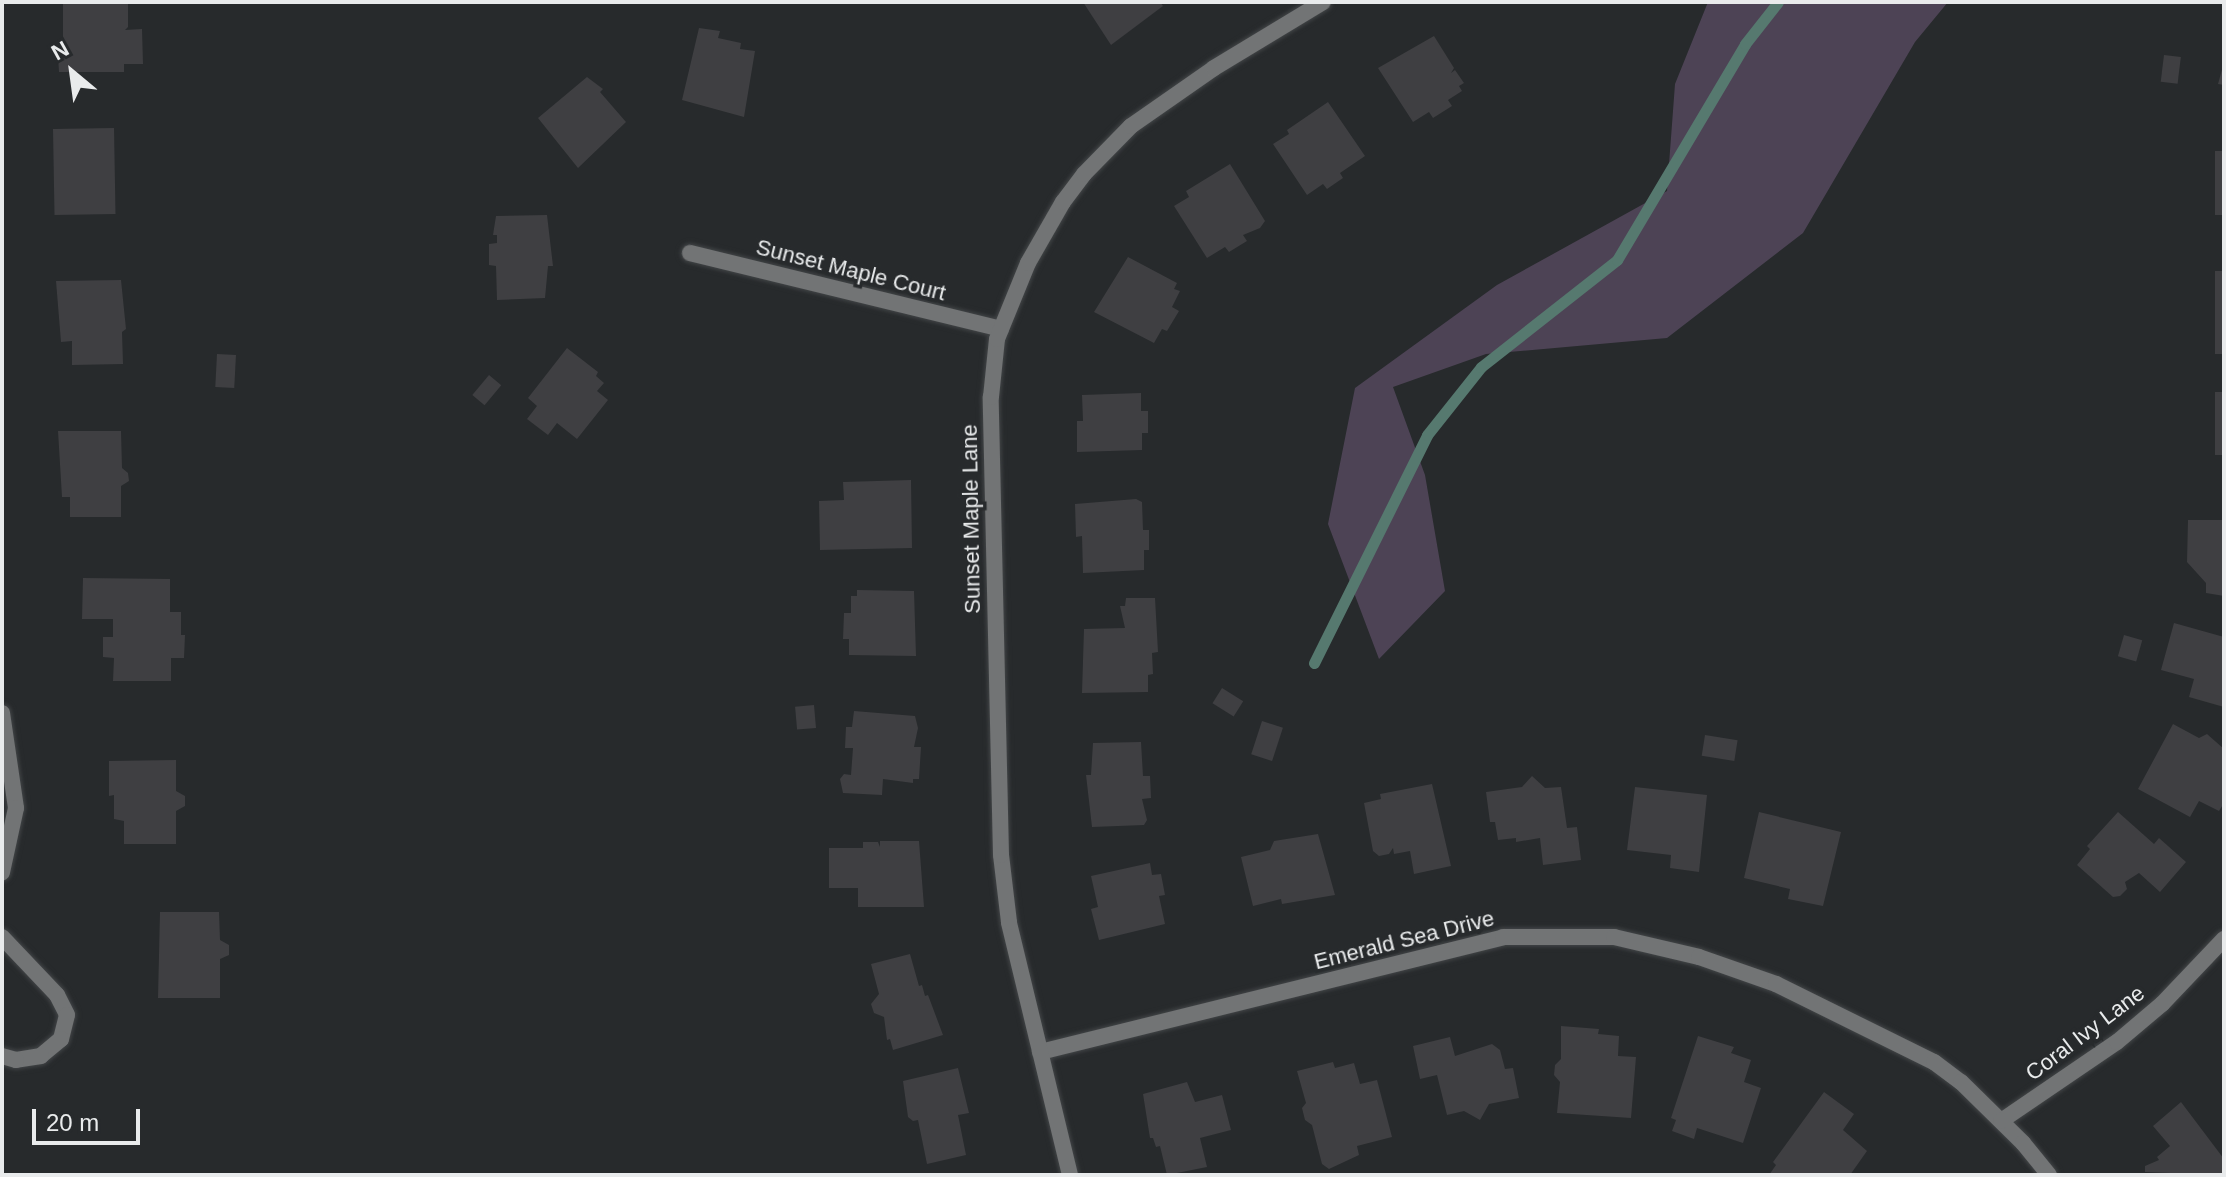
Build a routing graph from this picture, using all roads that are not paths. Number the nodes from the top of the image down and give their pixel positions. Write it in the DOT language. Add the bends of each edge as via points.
graph roads {
  1 [pos="1323,2"];
  2 [pos="690,253"];
  3 [pos="1001,329"];
  4 [pos="2,713"];
  5 [pos="2,872"];
  6 [pos="2,937"];
  7 [pos="2224,939"];
  8 [pos="1040,1052"];
  9 [pos="2,1056"];
  10 [pos="2001,1121"];
  11 [pos="1070,1175"];
  12 [pos="2049,1175"];
  1 -- 3 [label="street, Sunset Maple Lane" via="1131,126 1063,202 1028,263"];
  2 -- 3 [label="street, Sunset Maple Court"];
  3 -- 8 [label="street, Sunset Maple Lane" via="991,397 1001,855 1009,922"];
  4 -- 5 [label="street" via="16,808"];
  6 -- 9 [label="street" via="57,995 67,1015 61,1039 41,1056"];
  7 -- 10 [label="street, Coral Ivy Lane" via="2117,1042"];
  8 -- 10 [label="street, Emerald Sea Drive" via="1503,937 1614,937 1699,957 1817,1001 1934,1062"];
  8 -- 11 [label="street, Sunset Maple Lane"];
  10 -- 12 [label="street, Emerald Sea Drive"];
}
